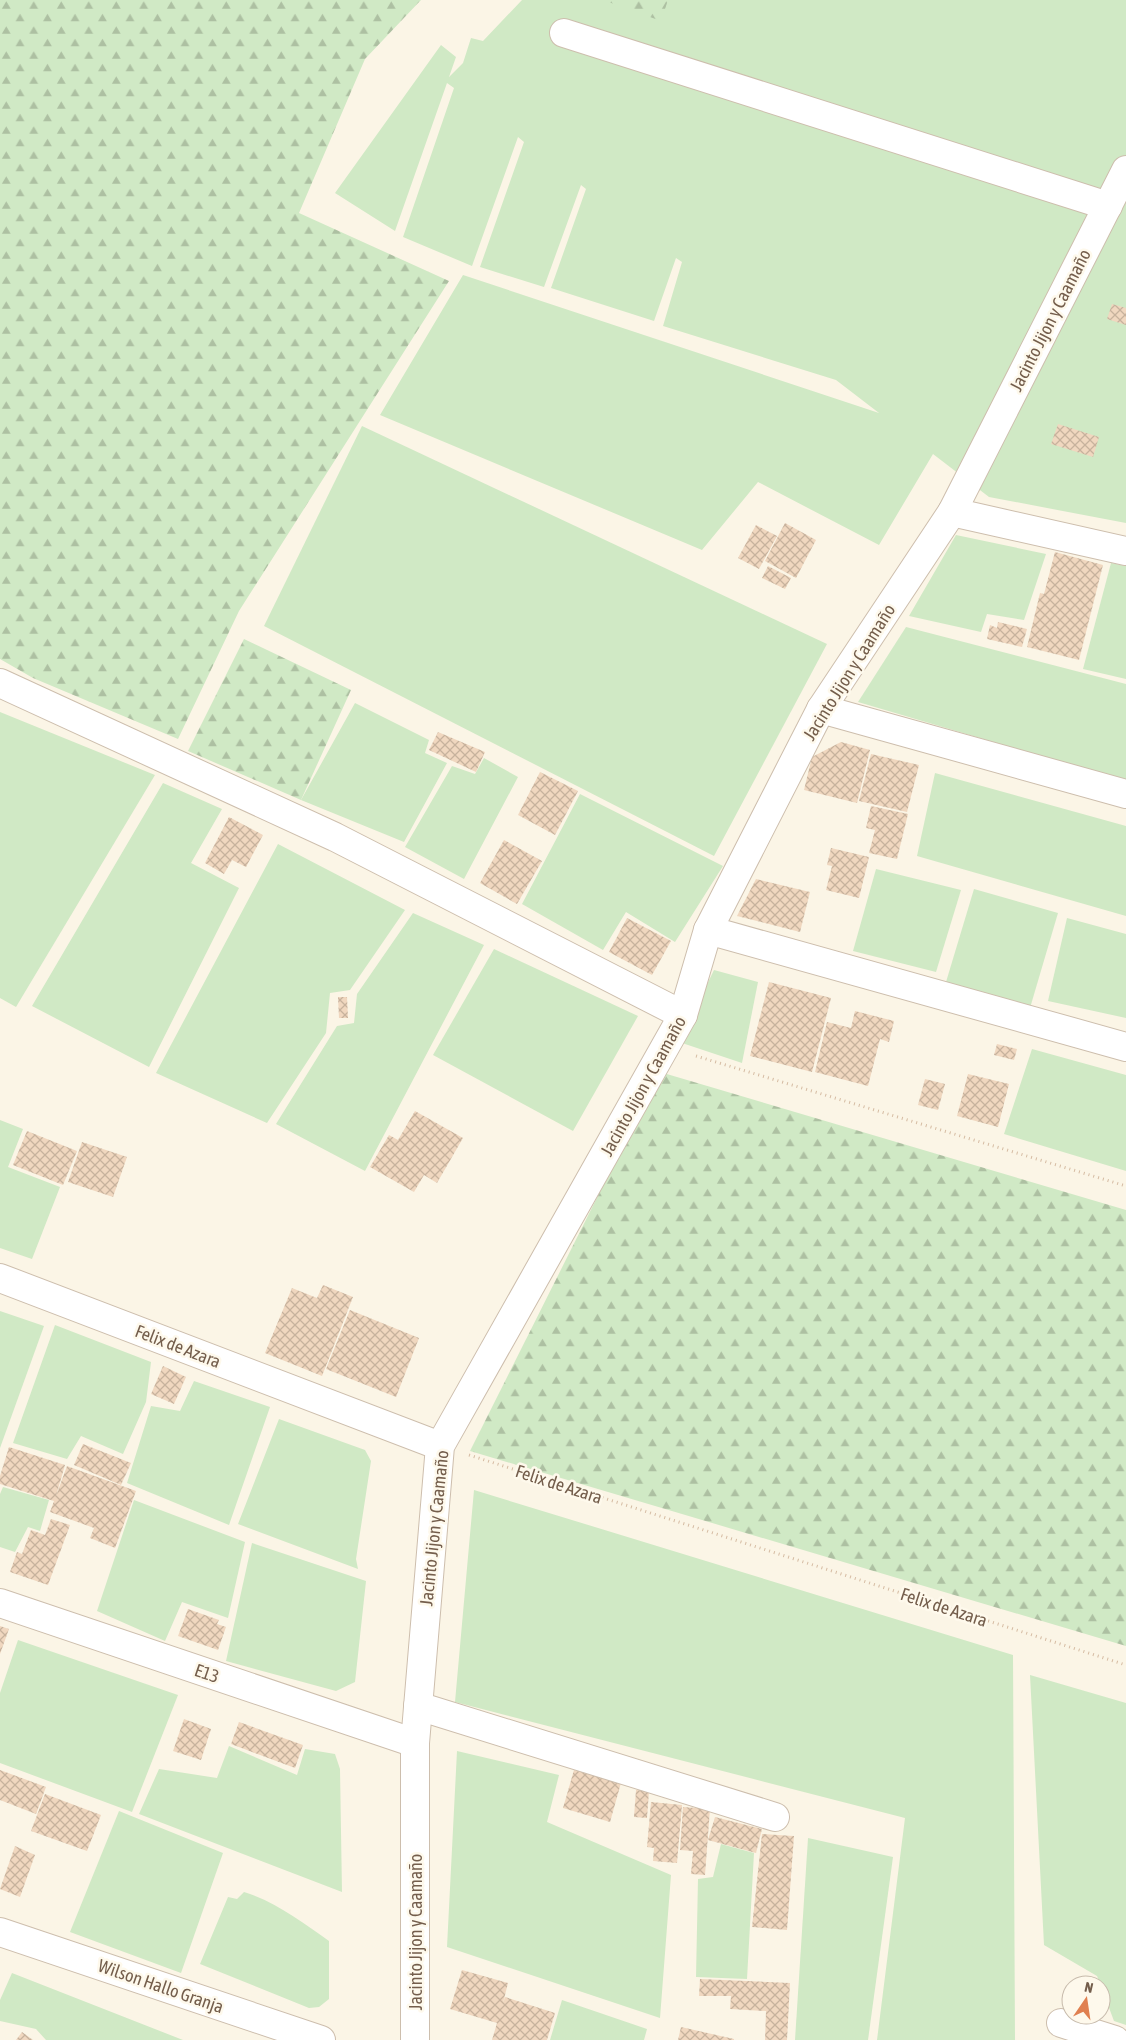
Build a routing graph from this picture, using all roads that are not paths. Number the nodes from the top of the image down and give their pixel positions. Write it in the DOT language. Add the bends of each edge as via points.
graph roads {
  1 [pos="564,33"];
  2 [pos="1126,170"];
  3 [pos="1108,206"];
  4 [pos="952,512"];
  5 [pos="1126,551"];
  6 [pos="0,683"];
  7 [pos="821,709"];
  8 [pos="1126,794"];
  9 [pos="708,930"];
  10 [pos="683,1015"];
  11 [pos="1126,1047"];
  12 [pos="0,1278"];
  13 [pos="440,1446"];
  14 [pos="0,1603"];
  15 [pos="418,1706"];
  16 [pos="415,1744"];
  17 [pos="775,1817"];
  18 [pos="0,1932"];
  19 [pos="1067,2025"];
  20 [pos="321,2040"];
  21 [pos="415,2040"];
  22 [pos="1115,2040"];
  1 -- 3 [label="street"];
  2 -- 3 [label="street, Jacinto Jijon y Caamaño"];
  3 -- 4 [label="street, Jacinto Jijon y Caamaño"];
  4 -- 5 [label="street"];
  4 -- 7 [label="street, Jacinto Jijon y Caamaño"];
  6 -- 10 [label="street" via="335,837"];
  7 -- 8 [label="street"];
  7 -- 9 [label="street, Jacinto Jijon y Caamaño"];
  9 -- 10 [label="street, Jacinto Jijon y Caamaño"];
  9 -- 11 [label="street"];
  10 -- 13 [label="street, Jacinto Jijon y Caamaño"];
  12 -- 13 [label="street, Felix de Azara"];
  13 -- 15 [label="street, Jacinto Jijon y Caamaño"];
  14 -- 16 [label="street, E13"];
  15 -- 16 [label="street, Jacinto Jijon y Caamaño"];
  15 -- 17 [label="street"];
  16 -- 21 [label="street, Jacinto Jijon y Caamaño"];
  18 -- 20 [label="street, Wilson Hallo Granja"];
  19 -- 22 [label="street"];
}
